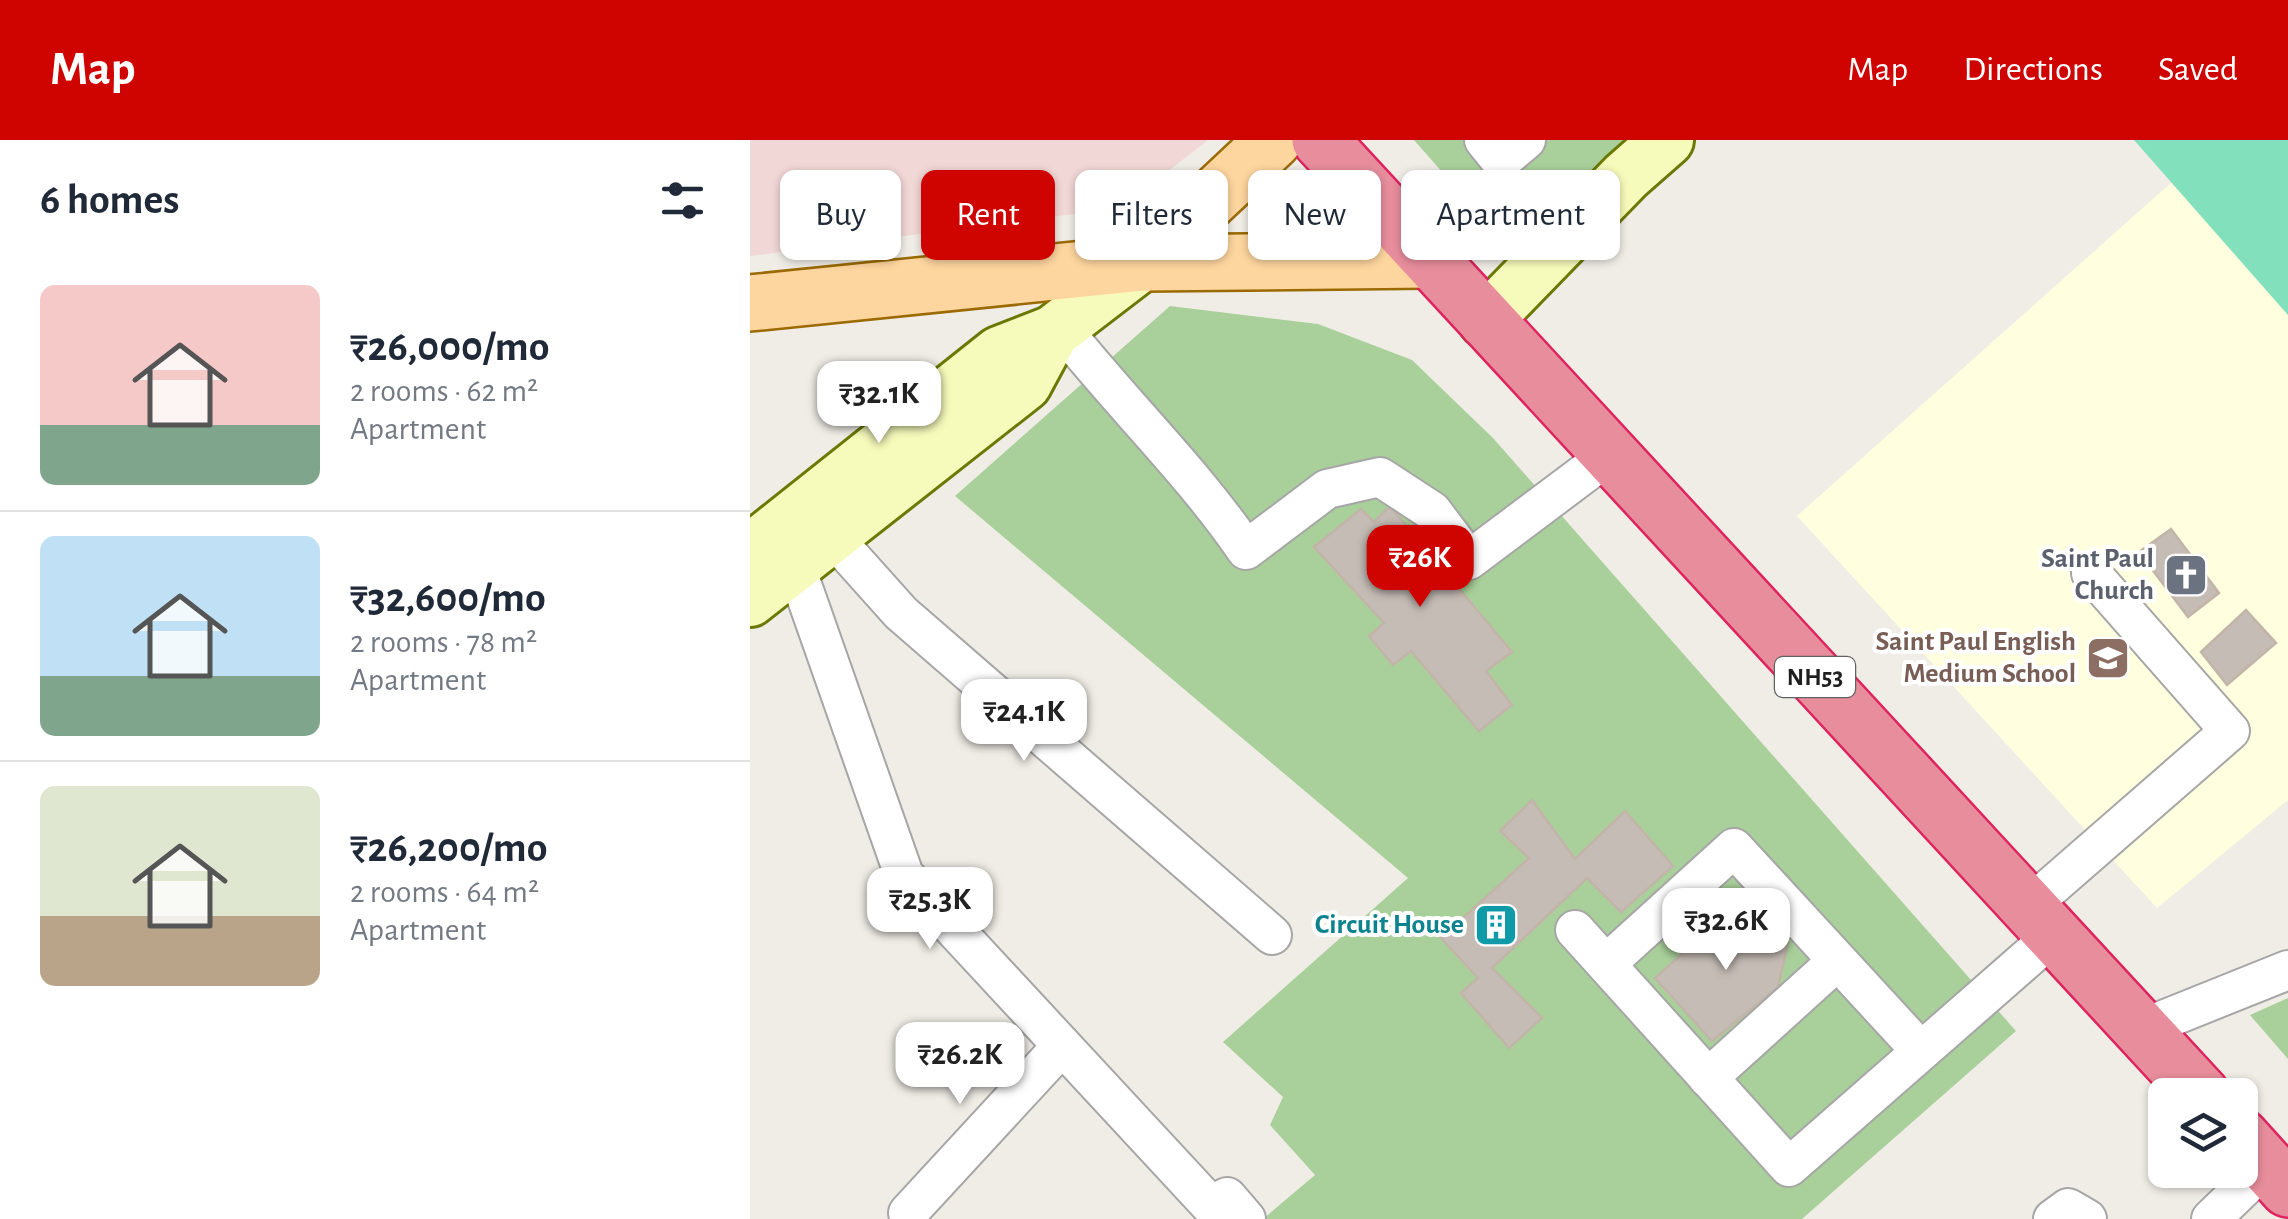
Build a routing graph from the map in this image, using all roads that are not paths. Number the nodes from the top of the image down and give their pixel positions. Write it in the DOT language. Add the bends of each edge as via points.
graph roads {
  1 [pos="1484,140"];
  2 [pos="1526,140"];
  3 [pos="1667,140"];
  4 [pos="1314,142"];
  5 [pos="1401,232"];
  6 [pos="1428,260"];
  7 [pos="1144,263"];
  8 [pos="750,303"];
  9 [pos="1485,322"];
  10 [pos="1057,329"];
  11 [pos="1609,455"];
  12 [pos="798,543"];
  13 [pos="2091,573"];
  14 [pos="750,600"];
  15 [pos="2041,921"];
  16 [pos="1576,930"];
  17 [pos="1272,935"];
  18 [pos="1835,962"];
  19 [pos="1606,964"];
  20 [pos="2288,970"];
  21 [pos="2141,1028"];
  22 [pos="1062,1046"];
  23 [pos="1920,1050"];
  24 [pos="1708,1078"];
  25 [pos="2187,1078"];
  26 [pos="2265,1163"];
  27 [pos="1203,1212"];
  28 [pos="908,1213"];
  29 [pos="1246,1219"];
  30 [pos="2054,1219"];
  31 [pos="2088,1219"];
  32 [pos="2211,1219"];
  1 -- 2 [label="street" via="1501,161"];
  3 -- 9 [label="main road"];
  4 -- 5 [label="highway, NH53"];
  4 -- 7 [label="main road"];
  6 -- 7 [label="main road"];
  6 -- 9 [label="highway, NH53"];
  7 -- 8 [label="main road"];
  7 -- 10 [label="main road"];
  9 -- 11 [label="highway, NH53"];
  10 -- 11 [label="street" via="1246,550 1327,490 1380,477 1432,511 1469,560"];
  10 -- 12 [label="main road" via="999,353"];
  11 -- 15 [label="highway, NH53"];
  12 -- 14 [label="main road"];
  12 -- 17 [label="street" via="901,613"];
  12 -- 22 [label="street" via="904,874"];
  13 -- 15 [label="street" via="2230,731"];
  15 -- 21 [label="highway, NH53"];
  15 -- 23 [label="street"];
  16 -- 19 [label="street"];
  18 -- 19 [label="street" via="1734,848"];
  18 -- 23 [label="street"];
  18 -- 24 [label="street"];
  19 -- 24 [label="street"];
  20 -- 21 [label="street"];
  21 -- 25 [label="highway, NH53"];
  22 -- 27 [label="street"];
  22 -- 28 [label="street"];
  23 -- 24 [label="street" via="1788,1167"];
  26 -- 32 [label="street"];
  27 -- 29 [label="street" via="1227,1197"];
  30 -- 31 [label="street" via="2068,1208"];
}
